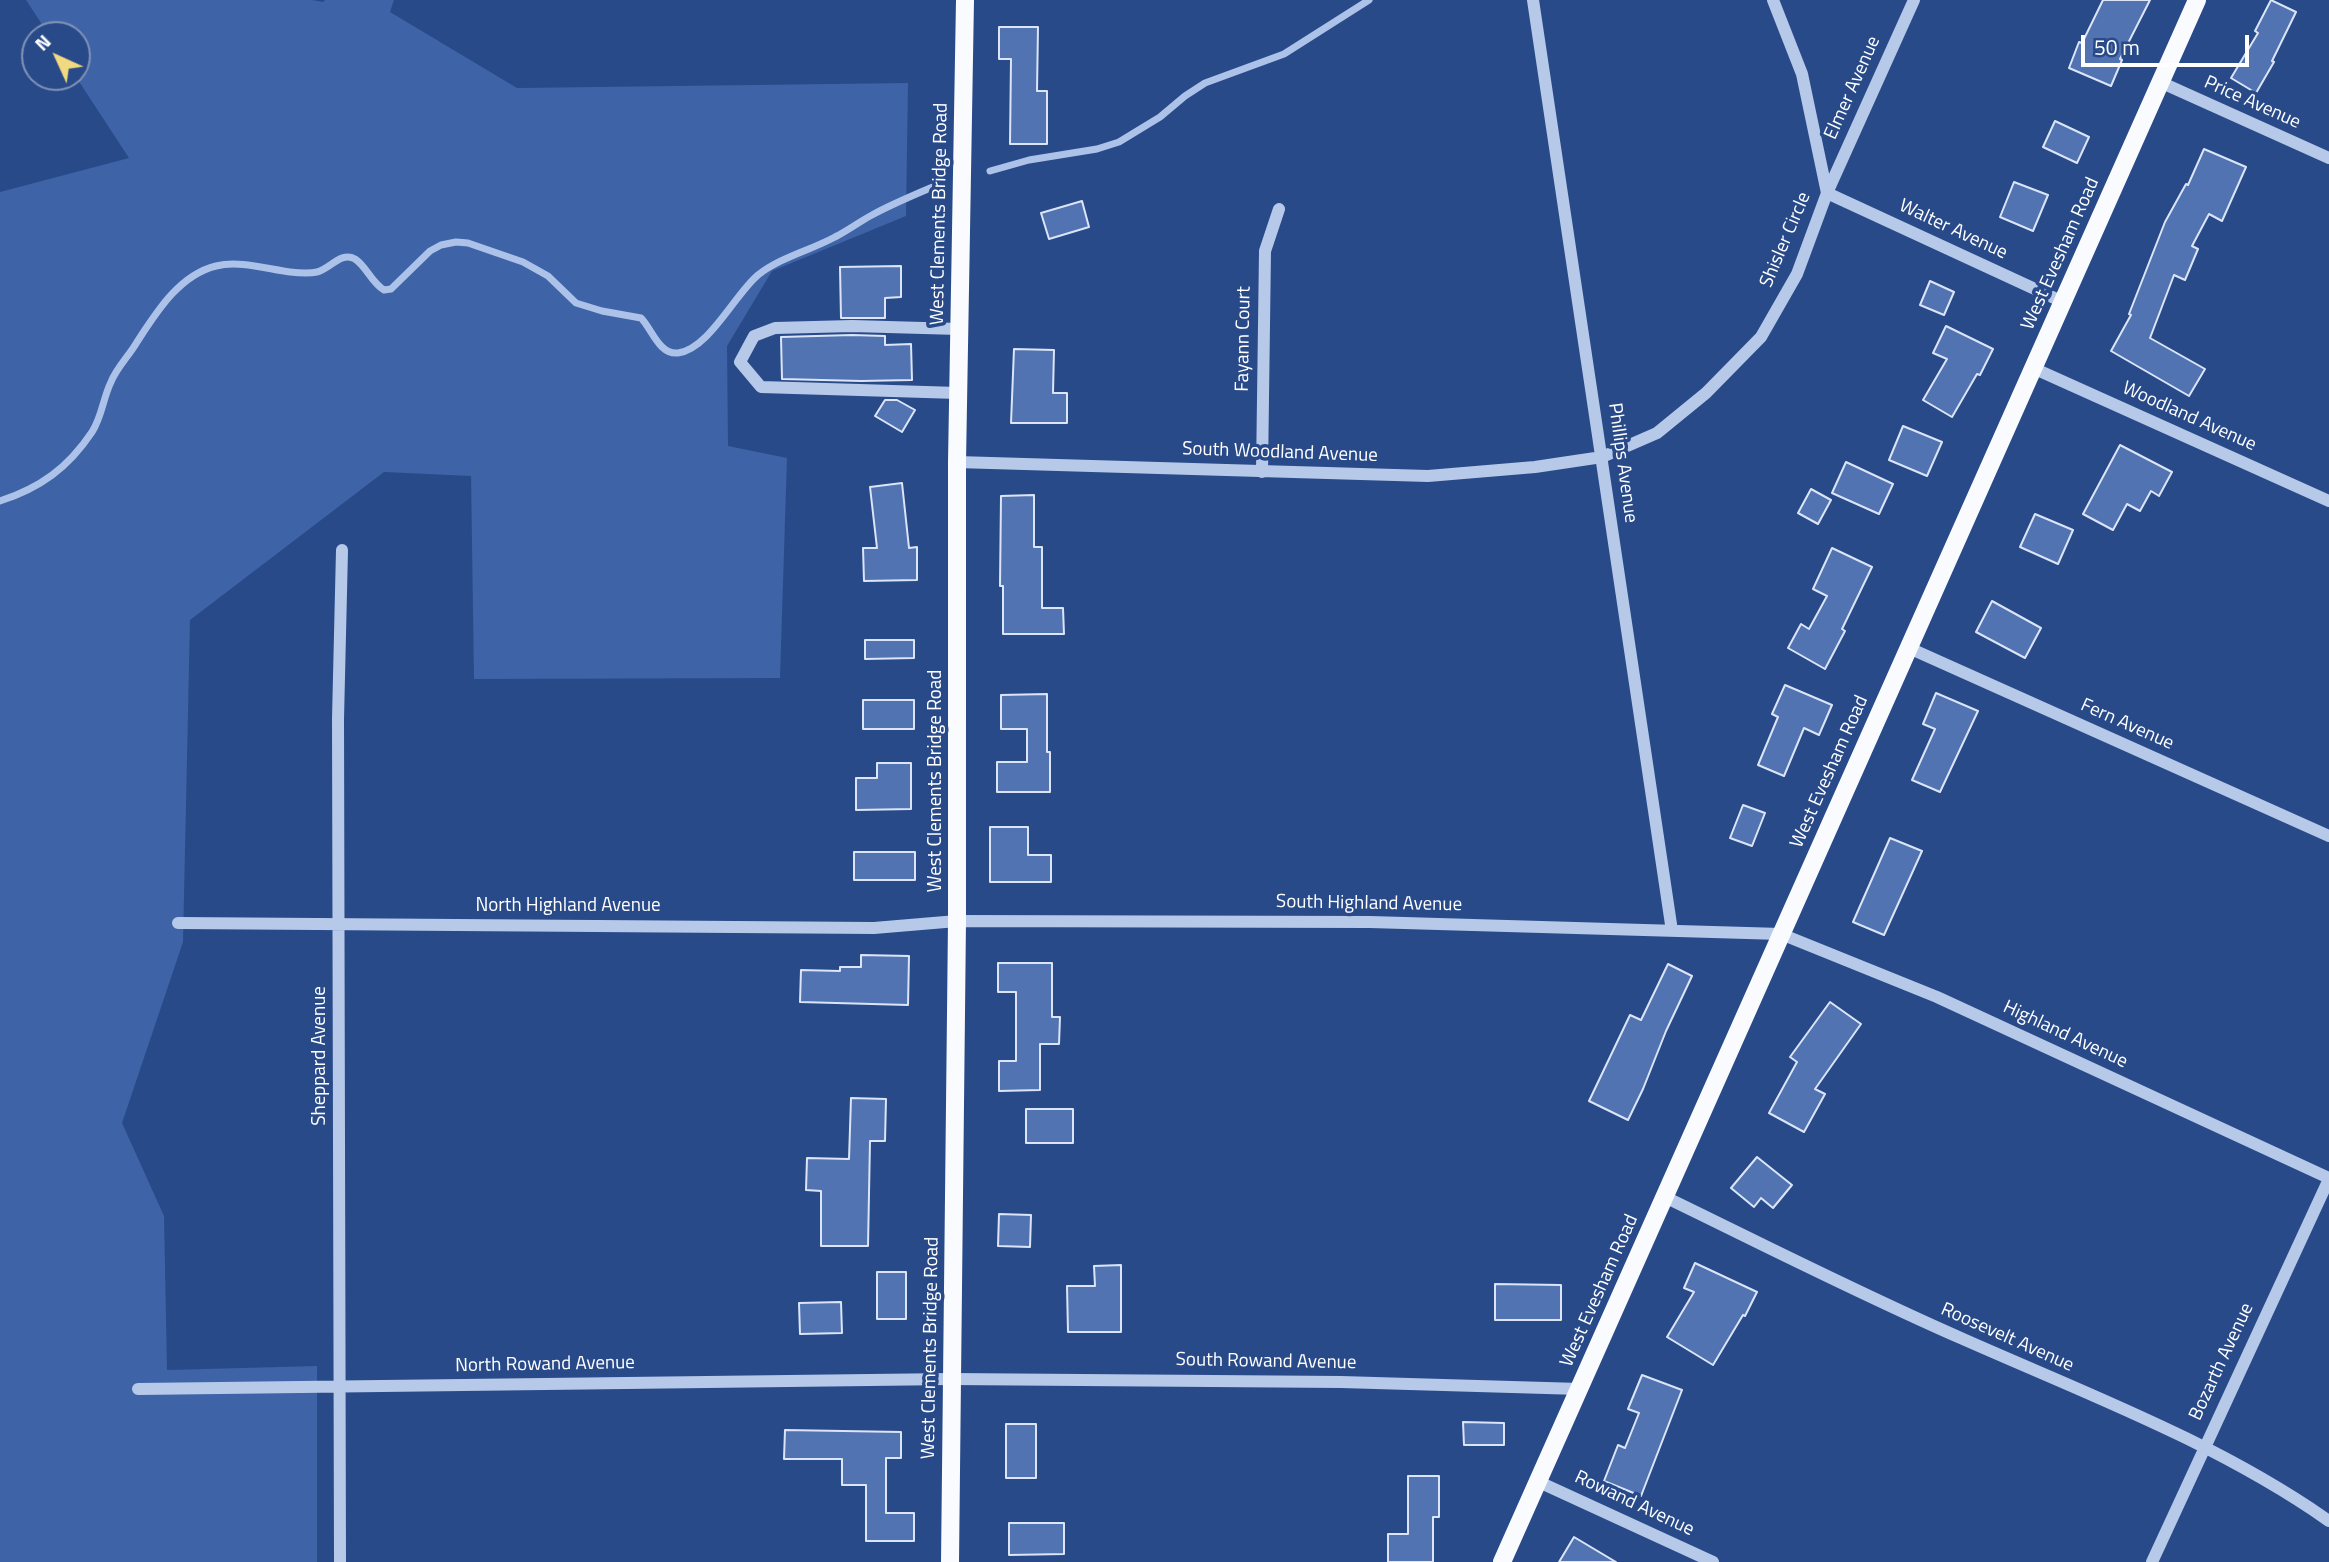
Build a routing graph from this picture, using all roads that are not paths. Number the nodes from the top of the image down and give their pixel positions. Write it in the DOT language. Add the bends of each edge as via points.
graph roads {
  1 [pos="965,0"];
  2 [pos="1534,0"];
  3 [pos="1773,0"];
  4 [pos="1914,0"];
  5 [pos="2197,0"];
  6 [pos="2160,82"];
  7 [pos="2329,158"];
  8 [pos="1827,193"];
  9 [pos="1279,209"];
  10 [pos="2063,302"];
  11 [pos="959,330"];
  12 [pos="2033,368"];
  13 [pos="958,393"];
  14 [pos="1602,457"];
  15 [pos="957,462"];
  16 [pos="1262,472"];
  17 [pos="2329,501"];
  18 [pos="342,550"];
  19 [pos="1909,648"];
  20 [pos="2329,836"];
  21 [pos="957,921"];
  22 [pos="178,923"];
  23 [pos="339,923"];
  24 [pos="1672,931"];
  25 [pos="1781,934"];
  26 [pos="2329,1178"];
  27 [pos="1665,1196"];
  28 [pos="951,1379"];
  29 [pos="340,1386"];
  30 [pos="138,1388"];
  31 [pos="1580,1388"];
  32 [pos="2203,1449"];
  33 [pos="1539,1482"];
  34 [pos="2329,1521"];
  35 [pos="340,1562"];
  36 [pos="950,1562"];
  37 [pos="1502,1562"];
  38 [pos="1713,1562"];
  39 [pos="2152,1562"];
  1 -- 11 [label="main road, West Clements Bridge Road"];
  2 -- 14 [label="street, Phillips Avenue"];
  3 -- 8 [label="street, Shisler Circle" via="1802,74"];
  4 -- 8 [label="street, Elmer Avenue"];
  5 -- 6 [label="main road, West Evesham Road"];
  6 -- 7 [label="street, Price Avenue"];
  6 -- 10 [label="main road, West Evesham Road"];
  8 -- 10 [label="street, Walter Avenue"];
  8 -- 14 [label="street, Shisler Circle" via="1797,274 1761,337 1706,393 1657,433"];
  9 -- 16 [label="street, Fayann Court" via="1265,251"];
  10 -- 12 [label="main road, West Evesham Road"];
  11 -- 13 [label="main road, West Clements Bridge Road"];
  11 -- 13 [label="street" via="775,328 754,336 740,362 761,387"];
  12 -- 17 [label="street, Woodland Avenue"];
  12 -- 19 [label="main road, West Evesham Road"];
  13 -- 15 [label="main road, West Clements Bridge Road"];
  14 -- 16 [label="street, South Woodland Avenue" via="1428,476"];
  14 -- 24 [label="street, Phillips Avenue"];
  15 -- 16 [label="street, South Woodland Avenue"];
  15 -- 21 [label="main road, West Clements Bridge Road"];
  18 -- 23 [label="street, Sheppard Avenue"];
  19 -- 20 [label="street, Fern Avenue"];
  19 -- 25 [label="main road, West Evesham Road"];
  21 -- 23 [label="street, North Highland Avenue" via="874,928"];
  21 -- 24 [label="street, South Highland Avenue" via="1370,922"];
  21 -- 28 [label="main road, West Clements Bridge Road"];
  22 -- 23 [label="street, North Highland Avenue"];
  23 -- 29 [label="street, Sheppard Avenue"];
  24 -- 25 [label="street, South Highland Avenue"];
  25 -- 26 [label="street, Highland Avenue" via="1937,997"];
  25 -- 27 [label="main road, West Evesham Road"];
  26 -- 32 [label="street, Bozarth Avenue"];
  27 -- 31 [label="main road, West Evesham Road"];
  27 -- 32 [label="street, Roosevelt Avenue" via="1922,1321"];
  28 -- 29 [label="street, North Rowand Avenue"];
  28 -- 31 [label="street, South Rowand Avenue"];
  28 -- 36 [label="main road, West Clements Bridge Road"];
  29 -- 30 [label="street, North Rowand Avenue"];
  29 -- 35 [label="street, Sheppard Avenue"];
  31 -- 33 [label="main road, West Evesham Road"];
  32 -- 34 [label="street, Roosevelt Avenue" via="2261,1477"];
  32 -- 39 [label="street, Bozarth Avenue"];
  33 -- 37 [label="main road, West Evesham Road"];
  33 -- 38 [label="street, Rowand Avenue"];
}
